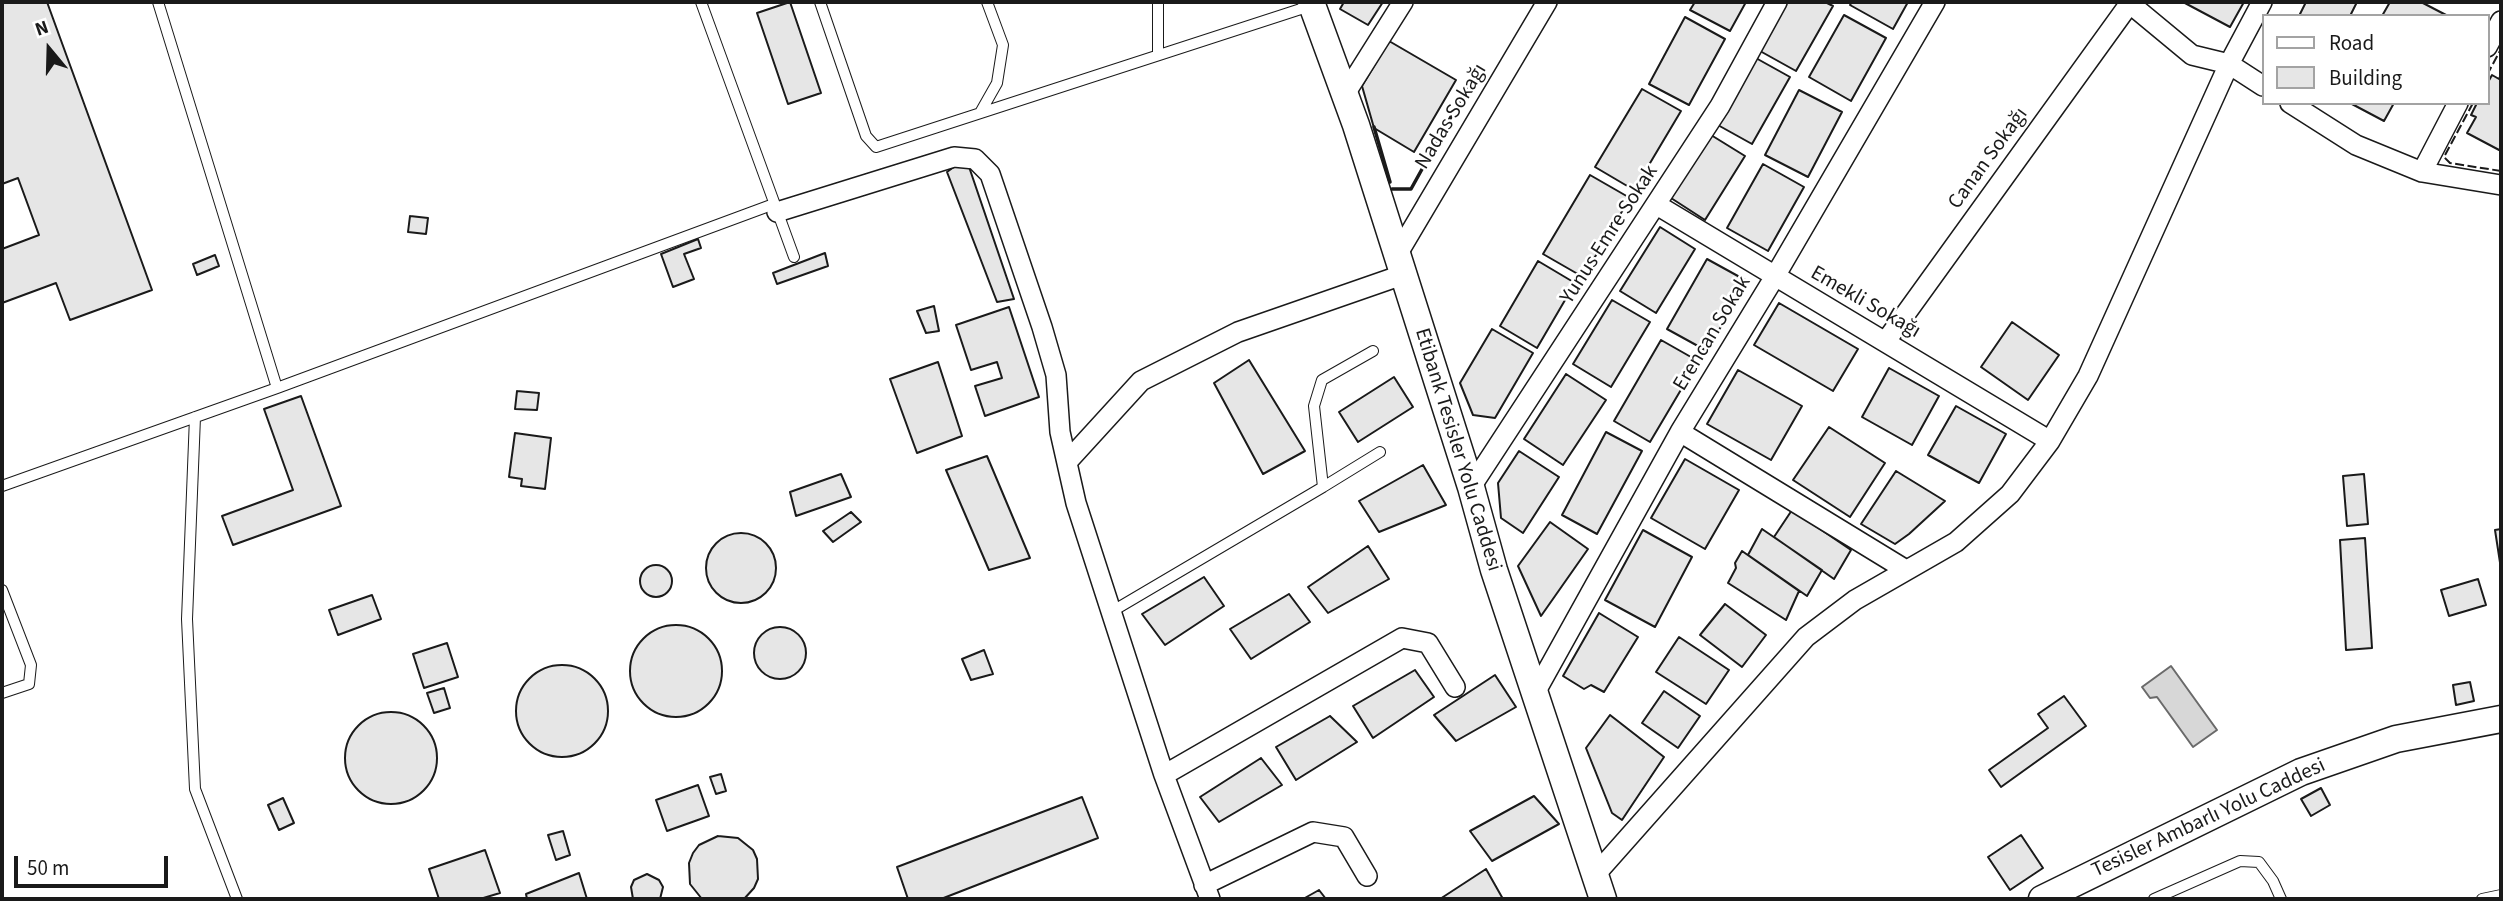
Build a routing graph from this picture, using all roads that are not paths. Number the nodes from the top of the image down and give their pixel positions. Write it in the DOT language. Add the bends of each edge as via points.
graph roads {
  1 [pos="158,2"];
  2 [pos="701,2"];
  3 [pos="820,2"];
  4 [pos="987,2"];
  5 [pos="1158,2"];
  6 [pos="1403,2"];
  7 [pos="1548,2"];
  8 [pos="1777,2"];
  9 [pos="1935,2"];
  10 [pos="2262,2"];
  11 [pos="2129,3"];
  12 [pos="1312,4"];
  13 [pos="2501,20"];
  14 [pos="2489,43"];
  15 [pos="1158,55"];
  16 [pos="2229,64"];
  17 [pos="2262,85"];
  18 [pos="1345,94"];
  19 [pos="2293,105"];
  20 [pos="2457,105"];
  21 [pos="980,113"];
  22 [pos="2422,172"];
  23 [pos="2501,185"];
  24 [pos="1657,205"];
  25 [pos="776,208"];
  26 [pos="794,257"];
  27 [pos="1399,265"];
  28 [pos="1774,278"];
  29 [pos="1886,341"];
  30 [pos="1373,351"];
  31 [pos="277,388"];
  32 [pos="195,417"];
  33 [pos="1680,432"];
  34 [pos="2050,441"];
  35 [pos="1380,452"];
  36 [pos="1067,462"];
  37 [pos="2,486"];
  38 [pos="1323,486"];
  39 [pos="1471,487"];
  40 [pos="1906,570"];
  41 [pos="2,590"];
  42 [pos="1111,612"];
  43 [pos="1455,687"];
  44 [pos="2,693"];
  45 [pos="1535,693"];
  46 [pos="2501,719"];
  47 [pos="1164,775"];
  48 [pos="1367,876"];
  49 [pos="1599,887"];
  50 [pos="1207,892"];
  51 [pos="2501,895"];
  52 [pos="237,899"];
  53 [pos="2042,899"];
  54 [pos="2154,899"];
  55 [pos="2281,899"];
  56 [pos="2482,899"];
  1 -- 31 [label="lane"];
  2 -- 25 [label="lane"];
  3 -- 21 [label="lane" via="866,136 876,147"];
  4 -- 21 [label="lane" via="1003,45 997,83"];
  5 -- 15 [label="lane"];
  6 -- 18 [label="street"];
  7 -- 27 [label="street, Nadas Sokağı"];
  8 -- 24 [label="street, Yunus Emre Sokak" via="1720,106"];
  9 -- 28 [label="street, Erencan Sokak"];
  10 -- 16 [label="street"];
  11 -- 16 [label="street" via="2192,55"];
  11 -- 29 [label="street, Canan Sokağı"];
  12 -- 15 [label="lane"];
  12 -- 18 [label="street, Etibank Tesisler Yolu Caddesi"];
  13 -- 14 [label="street"];
  15 -- 21 [label="lane"];
  16 -- 17 [label="street"];
  16 -- 34 [label="street" via="2088,376"];
  18 -- 27 [label="street, Etibank Tesisler Yolu Caddesi"];
  19 -- 22 [label="street" via="2356,145"];
  20 -- 22 [label="street"];
  22 -- 23 [label="street"];
  24 -- 28 [label="street, Emekli Sokağı"];
  24 -- 39 [label="street, Yunus Emre Sokak"];
  25 -- 26 [label="lane"];
  25 -- 31 [label="lane"];
  25 -- 36 [label="street" via="954,157 975,159 989,174 1042,327 1056,375"];
  27 -- 36 [label="street" via="1238,332 1141,381"];
  27 -- 39 [label="street, Etibank Tesisler Yolu Caddesi"];
  28 -- 29 [label="street, Emekli Sokağı"];
  28 -- 33 [label="street, Erencan Sokak"];
  29 -- 34 [label="street, Emekli Sokağı"];
  30 -- 38 [label="lane" via="1322,380 1314,406"];
  31 -- 32 [label="lane"];
  32 -- 37 [label="lane"];
  32 -- 52 [label="lane" via="187,618 195,789"];
  33 -- 40 [label="street"];
  33 -- 45 [label="street, Erencan Sokak"];
  34 -- 40 [label="street" via="2010,494 1956,542"];
  35 -- 38 [label="lane"];
  36 -- 42 [label="street"];
  38 -- 42 [label="lane"];
  39 -- 45 [label="street, Etibank Tesisler Yolu Caddesi"];
  40 -- 49 [label="street" via="1855,600 1806,638"];
  41 -- 44 [label="lane" via="31,665 29,684"];
  42 -- 47 [label="street"];
  43 -- 47 [label="street" via="1428,643 1402,638"];
  45 -- 49 [label="street, Etibank Tesisler Yolu Caddesi"];
  46 -- 53 [label="street, Tesisler Ambarlı Yolu Caddesi" via="2396,739 2301,772"];
  47 -- 50 [label="street"];
  48 -- 50 [label="street" via="1344,837 1313,832"];
  51 -- 56 [label="lane"];
  54 -- 55 [label="lane" via="2240,861 2259,862"];
}
